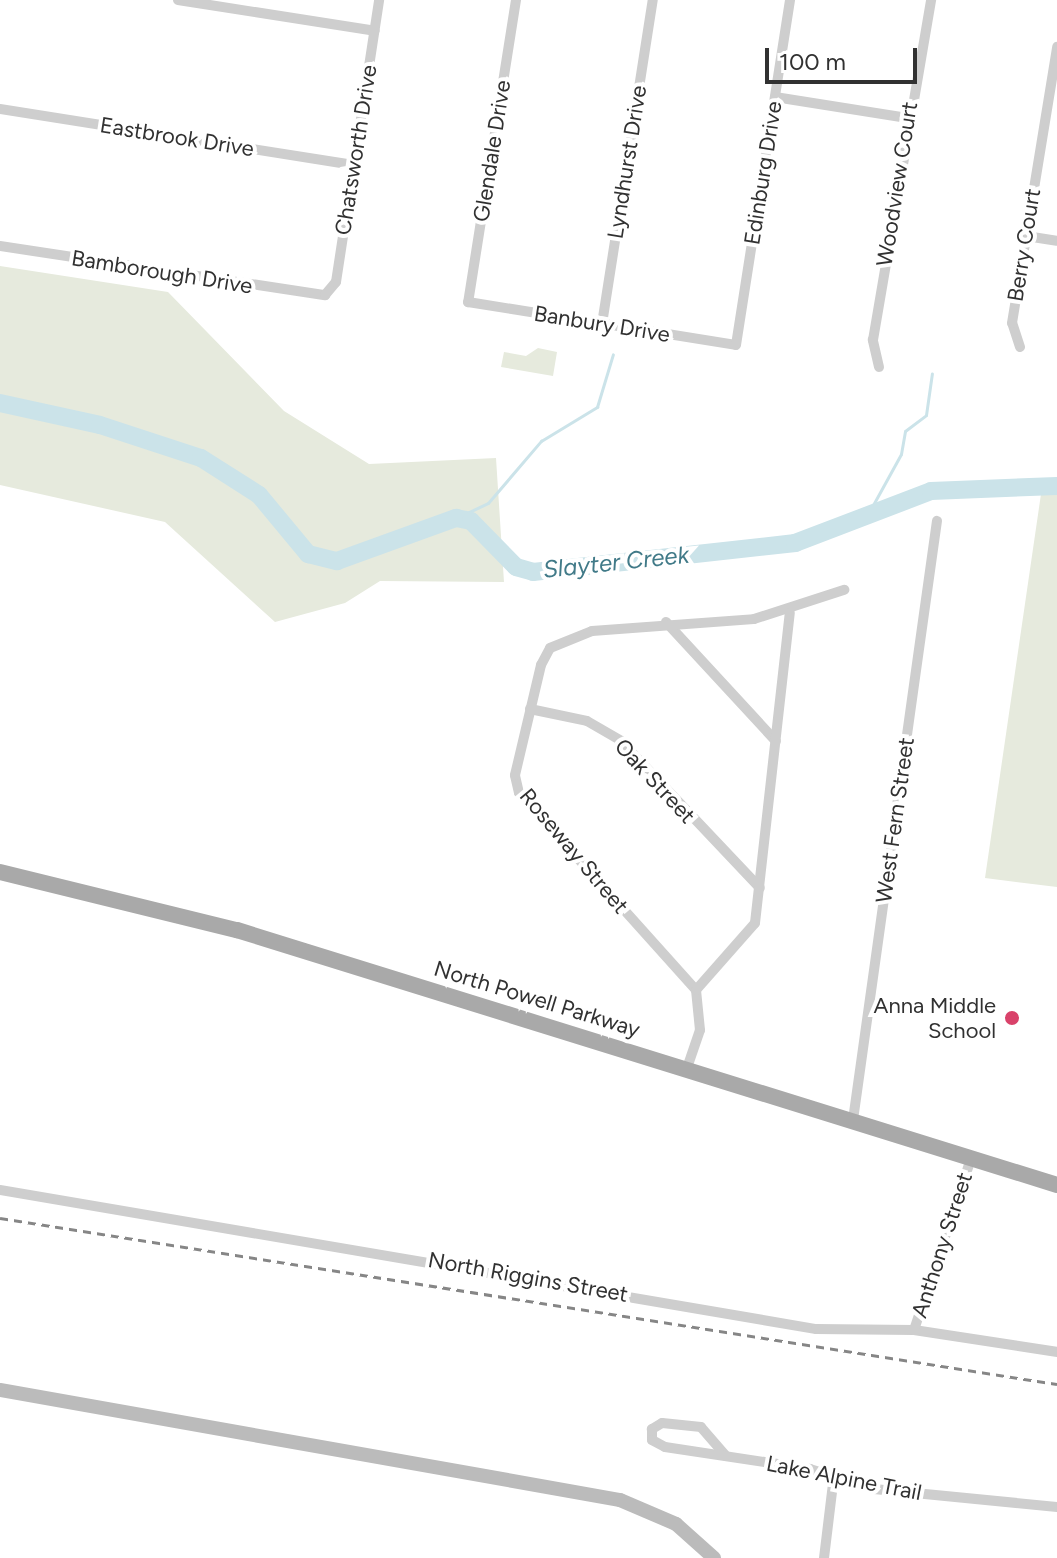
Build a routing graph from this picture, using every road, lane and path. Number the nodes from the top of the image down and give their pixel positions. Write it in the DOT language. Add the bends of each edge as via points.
graph roads {
  1 [pos="178,0"];
  2 [pos="379,0"];
  3 [pos="516,0"];
  4 [pos="653,0"];
  5 [pos="790,0"];
  6 [pos="931,0"];
  7 [pos="375,31"];
  8 [pos="1057,47"];
  9 [pos="775,97"];
  10 [pos="1052,107"];
  11 [pos="0,109"];
  12 [pos="907,118"];
  13 [pos="354,165"];
  14 [pos="1026,236"];
  15 [pos="1057,241"];
  16 [pos="0,246"];
  17 [pos="325,295"];
  18 [pos="468,302"];
  19 [pos="602,324"];
  20 [pos="736,345"];
  21 [pos="1020,347"];
  22 [pos="879,367"];
  23 [pos="937,521"];
  24 [pos="844,590"];
  25 [pos="790,613"];
  26 [pos="666,622"];
  27 [pos="530,709"];
  28 [pos="776,741"];
  29 [pos="0,872"];
  30 [pos="760,888"];
  31 [pos="696,990"];
  32 [pos="687,1068"];
  33 [pos="853,1120"];
  34 [pos="971,1159"];
  35 [pos="1057,1185"];
  36 [pos="0,1190"];
  37 [pos="914,1330"];
  38 [pos="1057,1352"];
  39 [pos="0,1390"];
  40 [pos="726,1456"];
  41 [pos="834,1475"];
  42 [pos="1057,1507"];
  43 [pos="714,1558"];
  44 [pos="824,1558"];
  1 -- 7 [label="street"];
  2 -- 7 [label="street, Chatsworth Drive"];
  3 -- 18 [label="street, Glendale Drive"];
  4 -- 19 [label="street, Lyndhurst Drive"];
  5 -- 9 [label="street, Edinburg Drive"];
  6 -- 12 [label="street, Woodview Court"];
  7 -- 13 [label="street, Chatsworth Drive"];
  8 -- 10 [label="street, Berry Court"];
  9 -- 12 [label="street"];
  9 -- 20 [label="street, Edinburg Drive"];
  10 -- 14 [label="street, Berry Court"];
  11 -- 13 [label="street, Eastbrook Drive"];
  12 -- 22 [label="street, Woodview Court" via="872,345"];
  13 -- 17 [label="street, Chatsworth Drive" via="336,282"];
  14 -- 15 [label="street"];
  14 -- 21 [label="street, Berry Court" via="1012,323"];
  16 -- 17 [label="street, Bamborough Drive"];
  18 -- 19 [label="street, Banbury Drive"];
  19 -- 20 [label="street, Banbury Drive"];
  23 -- 33 [label="street, West Fern Street"];
  24 -- 25 [label="street, Roseway Street"];
  25 -- 26 [label="street, Roseway Street"];
  25 -- 28 [label="street"];
  26 -- 27 [label="street, Roseway Street" via="592,631 550,648"];
  26 -- 28 [label="street"];
  27 -- 30 [label="street, Oak Street" via="587,721 621,741"];
  27 -- 31 [label="street, Roseway Street" via="515,775 519,793"];
  28 -- 30 [label="street"];
  29 -- 32 [label="main road, North Powell Parkway" via="237,930"];
  30 -- 31 [label="street" via="746,941"];
  31 -- 32 [label="street" via="700,1030"];
  32 -- 33 [label="main road, North Powell Parkway"];
  33 -- 34 [label="main road, North Powell Parkway"];
  34 -- 35 [label="main road, North Powell Parkway"];
  34 -- 37 [label="street, Anthony Street"];
  36 -- 37 [label="street, North Riggins Street" via="816,1329"];
  37 -- 38 [label="street, North Riggins Street"];
  39 -- 43 [label="main road" via="620,1500 676,1524"];
  40 -- 40 [label="street, Lake Alpine Trail" via="658,1445 652,1429 662,1423 701,1427"];
  40 -- 41 [label="street, Lake Alpine Trail"];
  41 -- 42 [label="street, Lake Alpine Trail" via="907,1495"];
  41 -- 44 [label="street"];
}
